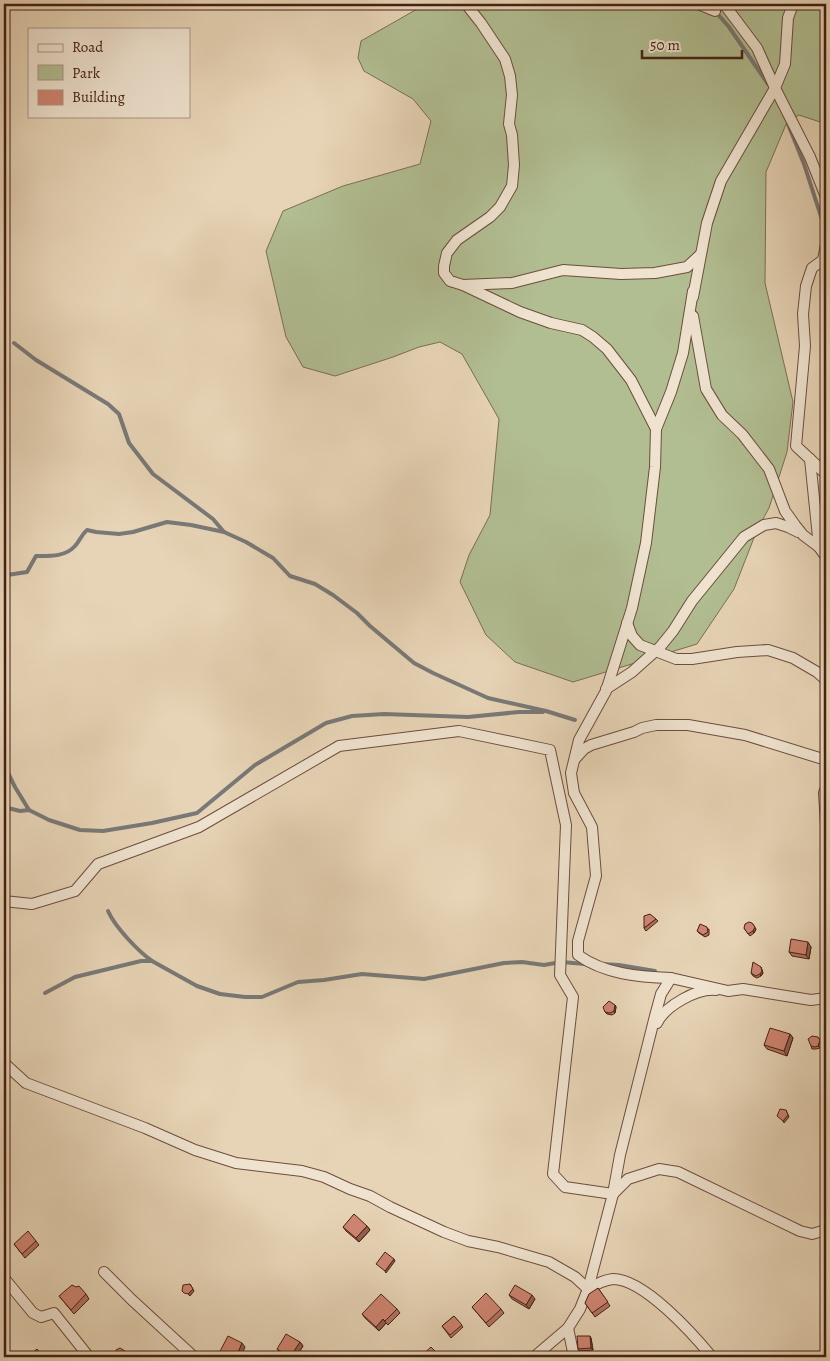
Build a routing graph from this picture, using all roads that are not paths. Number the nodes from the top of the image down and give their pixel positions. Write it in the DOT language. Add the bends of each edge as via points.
graph roads {
  1 [pos="466,4"];
  2 [pos="698,4"];
  3 [pos="724,4"];
  4 [pos="793,4"];
  5 [pos="715,11"];
  6 [pos="775,88"];
  7 [pos="826,197"];
  8 [pos="826,244"];
  9 [pos="700,255"];
  10 [pos="825,257"];
  11 [pos="463,285"];
  12 [pos="694,290"];
  13 [pos="656,429"];
  14 [pos="810,459"];
  15 [pos="826,474"];
  16 [pos="803,535"];
  17 [pos="818,546"];
  18 [pos="826,557"];
  19 [pos="627,623"];
  20 [pos="655,652"];
  21 [pos="826,680"];
  22 [pos="606,689"];
  23 [pos="826,760"];
  24 [pos="573,761"];
  25 [pos="826,788"];
  26 [pos="826,824"];
  27 [pos="4,901"];
  28 [pos="671,978"];
  29 [pos="728,991"];
  30 [pos="826,998"];
  31 [pos="650,1035"];
  32 [pos="4,1063"];
  33 [pos="613,1194"];
  34 [pos="826,1230"];
  35 [pos="104,1272"];
  36 [pos="4,1278"];
  37 [pos="588,1289"];
  38 [pos="568,1328"];
  39 [pos="89,1357"];
  40 [pos="194,1357"];
  41 [pos="534,1357"];
  42 [pos="574,1357"];
  43 [pos="712,1357"];
  1 -- 11 [label="street" via="505,59 512,94 509,124 514,166 512,186 500,207 457,240 447,253 444,273 450,281"];
  2 -- 5 [label="street"];
  3 -- 6 [label="street" via="758,48"];
  4 -- 6 [label="street" via="788,18 785,64"];
  6 -- 7 [label="street"];
  6 -- 9 [label="street" via="721,181"];
  8 -- 10 [label="street"];
  9 -- 11 [label="street" via="687,267 655,273 563,270 512,283"];
  9 -- 12 [label="street"];
  10 -- 14 [label="street" via="812,268 803,314 805,346 796,446"];
  11 -- 13 [label="street" via="520,312 582,330 593,337 632,380"];
  12 -- 13 [label="street" via="683,353"];
  12 -- 16 [label="street" via="693,317 706,389 722,416 742,434 769,469 785,511"];
  13 -- 19 [label="street" via="646,543"];
  14 -- 15 [label="street"];
  14 -- 17 [label="street"];
  16 -- 17 [label="street"];
  16 -- 20 [label="street" via="776,523 764,525 744,538"];
  17 -- 18 [label="street"];
  19 -- 20 [label="street" via="640,645"];
  19 -- 22 [label="street"];
  20 -- 21 [label="street" via="692,660 768,650 793,658"];
  20 -- 22 [label="street"];
  22 -- 24 [label="street" via="579,740"];
  23 -- 24 [label="street" via="727,731 666,725 642,728 591,745"];
  24 -- 28 [label="street" via="574,793 592,827 596,876 578,941 578,955 598,967"];
  25 -- 26 [label="street"];
  27 -- 33 [label="street" via="32,904 75,891 98,864 199,827 339,746 459,731 550,750 566,825 560,976 573,997 553,1174 565,1187"];
  28 -- 29 [label="street"];
  28 -- 31 [label="street" via="661,994"];
  29 -- 30 [label="street" via="743,989 811,1000"];
  29 -- 31 [label="street" via="712,989 676,1003 662,1014"];
  31 -- 33 [label="street"];
  32 -- 37 [label="street" via="26,1083 195,1150 236,1163 324,1177 444,1232 548,1262 575,1277"];
  33 -- 34 [label="street" via="628,1179 659,1169 678,1172 800,1231 812,1234"];
  33 -- 37 [label="street"];
  35 -- 40 [label="street"];
  36 -- 39 [label="street" via="33,1313 41,1317 54,1312"];
  37 -- 38 [label="street"];
  37 -- 43 [label="street" via="604,1280 614,1279 637,1286 671,1313"];
  38 -- 41 [label="street"];
  38 -- 42 [label="street"];
}
